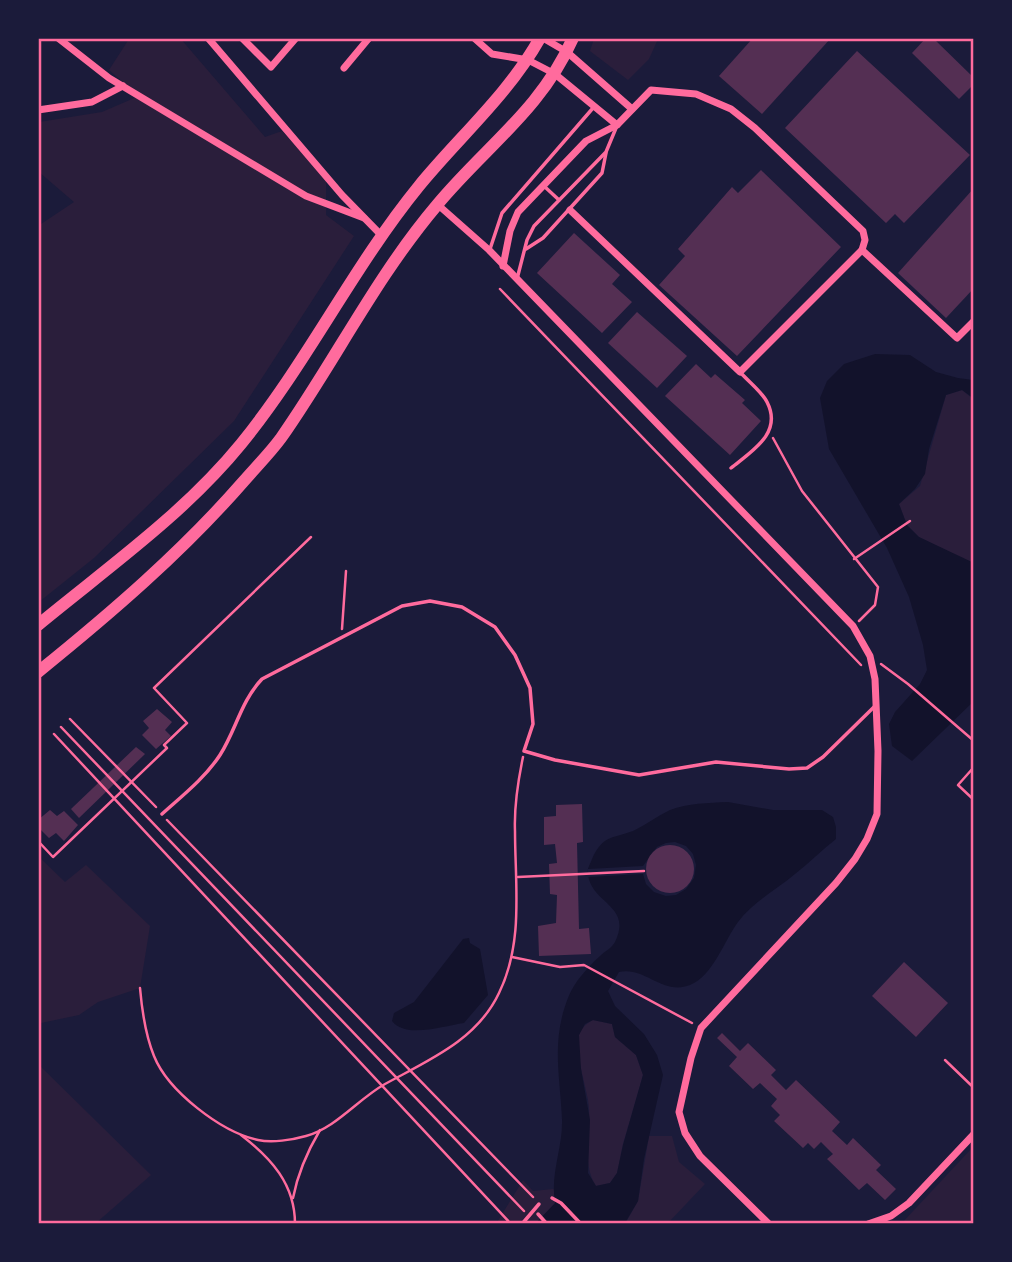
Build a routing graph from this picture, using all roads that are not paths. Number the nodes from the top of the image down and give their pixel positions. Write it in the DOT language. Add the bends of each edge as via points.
graph roads {
  1 [pos="58,38"];
  2 [pos="208,38"];
  3 [pos="221,38"];
  4 [pos="242,38"];
  5 [pos="296,38"];
  6 [pos="369,38"];
  7 [pos="474,38"];
  8 [pos="541,38"];
  9 [pos="573,38"];
  10 [pos="214,46"];
  11 [pos="567,52"];
  12 [pos="528,60"];
  13 [pos="344,68"];
  14 [pos="555,74"];
  15 [pos="123,86"];
  16 [pos="595,106"];
  17 [pos="632,109"];
  18 [pos="38,110"];
  19 [pos="617,125"];
  20 [pos="606,152"];
  21 [pos="543,186"];
  22 [pos="559,200"];
  23 [pos="438,204"];
  24 [pos="570,210"];
  25 [pos="364,218"];
  26 [pos="382,237"];
  27 [pos="489,250"];
  28 [pos="524,250"];
  29 [pos="862,250"];
  30 [pos="503,266"];
  31 [pos="517,281"];
  32 [pos="974,321"];
  33 [pos="740,372"];
  34 [pos="731,468"];
  35 [pos="38,625"];
  36 [pos="38,672"];
  37 [pos="875,706"];
  38 [pos="162,814"];
  39 [pos="974,1134"];
  40 [pos="552,1198"];
  41 [pos="538,1204"];
  42 [pos="538,1214"];
  43 [pos="522,1223"];
  44 [pos="547,1223"];
  45 [pos="581,1223"];
  46 [pos="769,1223"];
  47 [pos="868,1223"];
  1 -- 15 [label="street"];
  2 -- 10 [label="street"];
  3 -- 10 [label="street"];
  4 -- 5 [label="street" via="271,67"];
  6 -- 13 [label="street"];
  7 -- 12 [label="street" via="492,54"];
  8 -- 11 [label="street"];
  8 -- 12 [label="main road"];
  9 -- 11 [label="main road"];
  10 -- 25 [label="street"];
  11 -- 14 [label="main road"];
  11 -- 17 [label="street"];
  12 -- 14 [label="street"];
  12 -- 26 [label="main road" via="419,186"];
  14 -- 16 [label="street"];
  14 -- 23 [label="main road" via="520,120"];
  15 -- 18 [label="street" via="92,102"];
  15 -- 25 [label="street" via="306,196"];
  16 -- 19 [label="street"];
  16 -- 27 [label="lane" via="502,213"];
  17 -- 19 [label="street"];
  17 -- 29 [label="street" via="651,90 695,93 731,109 863,230"];
  19 -- 20 [label="lane"];
  19 -- 21 [label="street" via="586,141"];
  20 -- 22 [label="lane"];
  20 -- 24 [label="lane" via="602,173"];
  21 -- 22 [label="lane"];
  21 -- 30 [label="street" via="518,212"];
  22 -- 28 [label="lane" via="534,226"];
  23 -- 27 [label="street"];
  23 -- 36 [label="main road" via="392,263 280,439 207,523"];
  24 -- 28 [label="lane"];
  24 -- 33 [label="street"];
  25 -- 26 [label="street"];
  26 -- 35 [label="main road" via="240,446 178,510"];
  27 -- 30 [label="street"];
  28 -- 31 [label="lane"];
  29 -- 32 [label="street" via="957,338"];
  29 -- 33 [label="street"];
  30 -- 31 [label="street"];
  31 -- 37 [label="street" via="853,626 870,656"];
  33 -- 34 [label="lane" via="767,401 773,422 769,432"];
  37 -- 38 [label="lane" via="807,768 716,762 639,775 555,760 524,751 533,724 530,688 495,627 462,607 430,601 402,606 262,679 250,691 215,762"];
  37 -- 46 [label="street" via="877,814 867,839 836,883 701,1028 679,1112 685,1133 700,1156"];
  39 -- 47 [label="street" via="909,1203 891,1216"];
  40 -- 45 [label="lane"];
  41 -- 43 [label="lane"];
  42 -- 44 [label="lane"];
}
